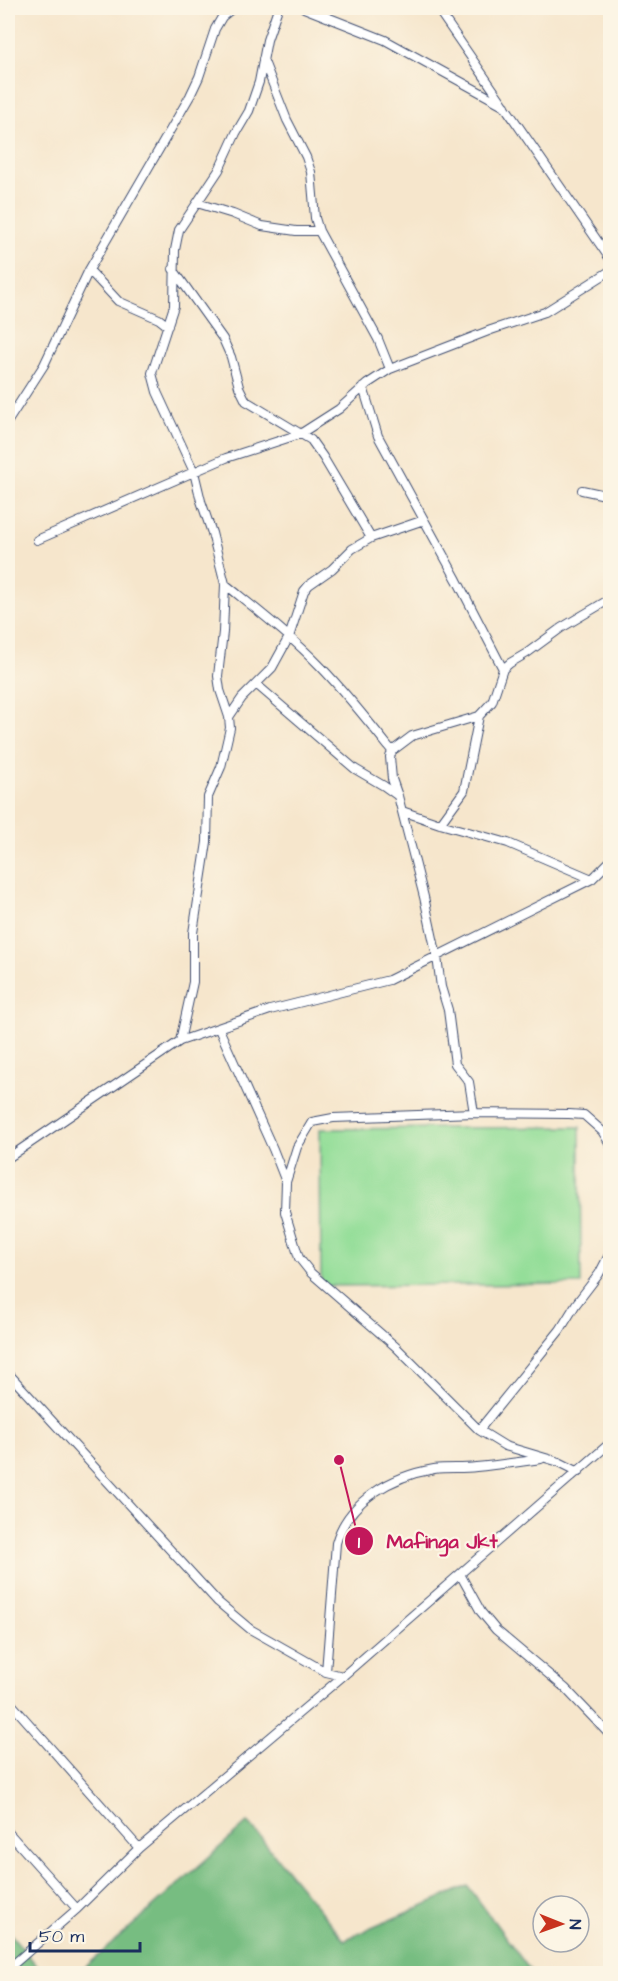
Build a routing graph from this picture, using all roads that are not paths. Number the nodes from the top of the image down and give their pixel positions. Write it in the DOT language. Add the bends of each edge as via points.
graph roads {
  1 [pos="233,8"];
  2 [pos="278,8"];
  3 [pos="304,8"];
  4 [pos="437,8"];
  5 [pos="263,57"];
  6 [pos="508,108"];
  7 [pos="197,203"];
  8 [pos="319,231"];
  9 [pos="610,259"];
  10 [pos="173,269"];
  11 [pos="89,270"];
  12 [pos="610,271"];
  13 [pos="168,326"];
  14 [pos="390,369"];
  15 [pos="363,387"];
  16 [pos="8,421"];
  17 [pos="300,434"];
  18 [pos="194,472"];
  19 [pos="582,490"];
  20 [pos="610,496"];
  21 [pos="424,520"];
  22 [pos="370,538"];
  23 [pos="37,540"];
  24 [pos="225,584"];
  25 [pos="610,599"];
  26 [pos="289,637"];
  27 [pos="503,669"];
  28 [pos="256,684"];
  29 [pos="478,716"];
  30 [pos="229,717"];
  31 [pos="392,751"];
  32 [pos="398,796"];
  33 [pos="402,811"];
  34 [pos="440,824"];
  35 [pos="610,861"];
  36 [pos="592,879"];
  37 [pos="437,957"];
  38 [pos="219,1029"];
  39 [pos="180,1041"];
  40 [pos="474,1113"];
  41 [pos="610,1144"];
  42 [pos="8,1158"];
  43 [pos="286,1182"];
  44 [pos="610,1253"];
  45 [pos="8,1373"];
  46 [pos="479,1430"];
  47 [pos="610,1443"];
  48 [pos="544,1459"];
  49 [pos="579,1472"];
  50 [pos="460,1574"];
  51 [pos="326,1672"];
  52 [pos="344,1676"];
  53 [pos="8,1700"];
  54 [pos="610,1734"];
  55 [pos="8,1832"];
  56 [pos="139,1848"];
  57 [pos="78,1909"];
  58 [pos="8,1969"];
  1 -- 11 [label="lane" via="215,29 190,96"];
  2 -- 5 [label="lane"];
  3 -- 6 [label="lane" via="385,40"];
  4 -- 6 [label="lane"];
  5 -- 7 [label="lane" via="249,111 219,171"];
  5 -- 8 [label="lane" via="311,172"];
  6 -- 9 [label="lane"];
  7 -- 8 [label="lane" via="262,226"];
  7 -- 10 [label="lane" via="179,230"];
  8 -- 14 [label="lane" via="378,339"];
  10 -- 13 [label="lane" via="174,306"];
  10 -- 17 [label="lane" via="223,339 246,401"];
  11 -- 13 [label="lane" via="118,301"];
  11 -- 16 [label="lane" via="44,365"];
  12 -- 14 [label="lane" via="545,312"];
  13 -- 18 [label="lane" via="152,373"];
  14 -- 15 [label="lane"];
  15 -- 17 [label="lane" via="339,409"];
  15 -- 21 [label="lane" via="378,436"];
  17 -- 18 [label="lane"];
  17 -- 22 [label="lane" via="323,457"];
  18 -- 23 [label="lane"];
  18 -- 24 [label="lane"];
  19 -- 20 [label="lane"];
  21 -- 22 [label="lane"];
  21 -- 27 [label="lane"];
  22 -- 26 [label="lane" via="304,591"];
  24 -- 26 [label="lane"];
  24 -- 30 [label="lane" via="218,676"];
  25 -- 27 [label="lane"];
  26 -- 28 [label="lane" via="272,668"];
  26 -- 31 [label="lane" via="327,673"];
  27 -- 29 [label="lane" via="492,702"];
  28 -- 30 [label="lane"];
  28 -- 32 [label="lane" via="355,769"];
  29 -- 31 [label="lane" via="412,736"];
  29 -- 34 [label="lane" via="464,791"];
  30 -- 39 [label="lane" via="228,741 208,796 207,842 193,933 193,982"];
  31 -- 32 [label="lane" via="392,778"];
  32 -- 33 [label="lane"];
  33 -- 34 [label="lane"];
  33 -- 37 [label="lane"];
  34 -- 36 [label="lane" via="508,843"];
  35 -- 36 [label="lane"];
  36 -- 37 [label="lane"];
  37 -- 38 [label="lane" via="389,980 270,1010"];
  37 -- 40 [label="lane" via="455,1064 469,1082"];
  38 -- 39 [label="lane"];
  38 -- 43 [label="lane"];
  39 -- 42 [label="lane"];
  40 -- 41 [label="lane" via="584,1115"];
  40 -- 43 [label="lane" via="312,1122 297,1147"];
  43 -- 46 [label="lane" via="285,1212 299,1258 311,1274 396,1347"];
  44 -- 46 [label="lane" via="560,1330"];
  45 -- 51 [label="lane" via="218,1602 250,1629"];
  46 -- 48 [label="lane" via="504,1446"];
  47 -- 49 [label="lane"];
  48 -- 49 [label="lane"];
  48 -- 51 [label="lane" via="435,1469 404,1477 377,1489 349,1516 340,1528 333,1564"];
  49 -- 50 [label="lane"];
  50 -- 52 [label="lane"];
  50 -- 54 [label="lane" via="495,1630 565,1688"];
  51 -- 52 [label="lane"];
  52 -- 56 [label="lane"];
  53 -- 56 [label="lane"];
  55 -- 57 [label="lane"];
  56 -- 57 [label="lane"];
  57 -- 58 [label="lane"];
}
